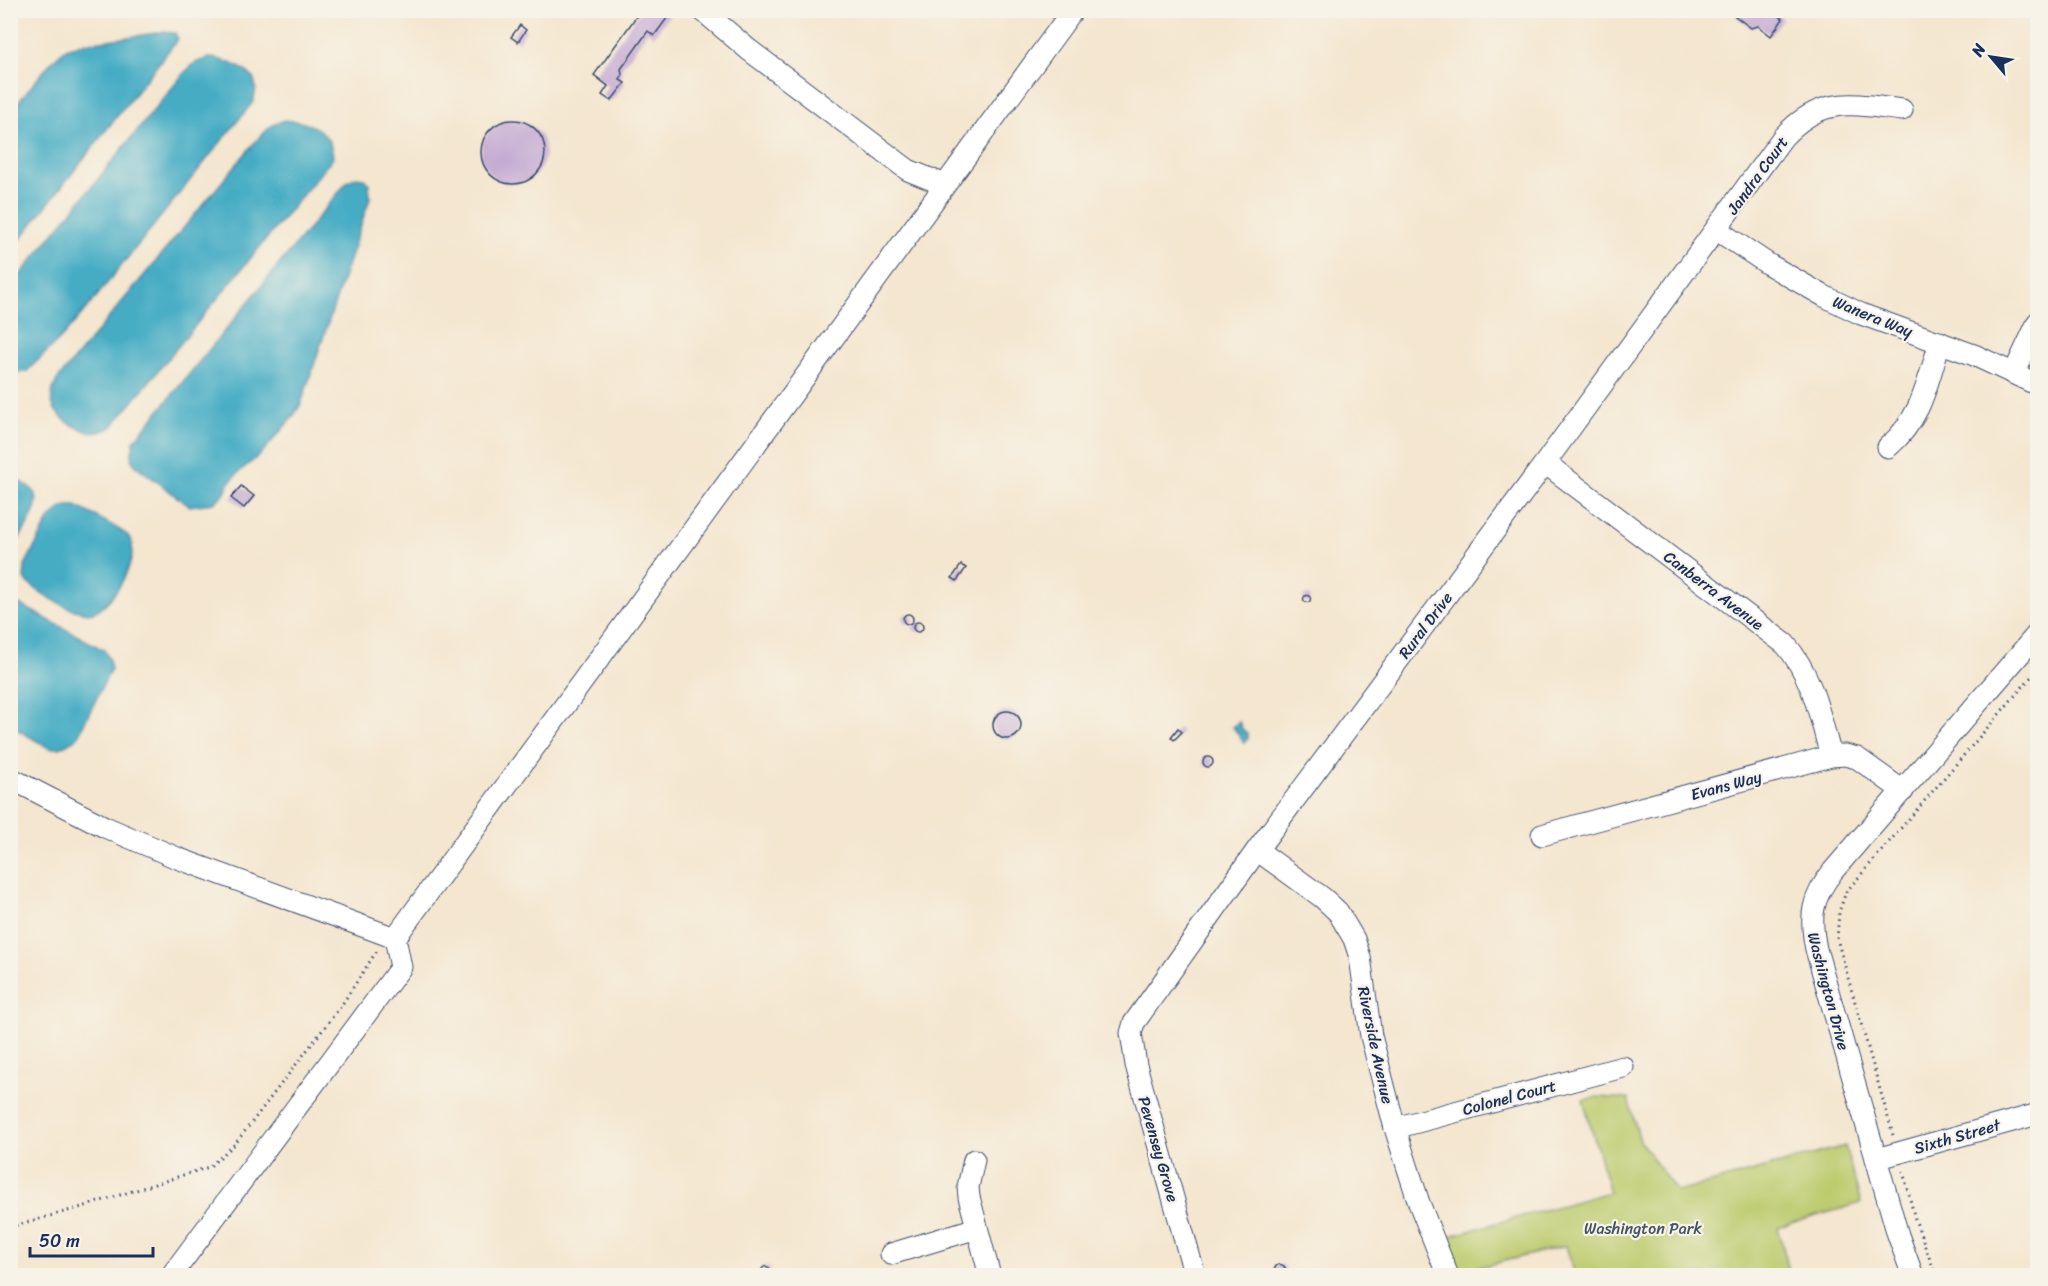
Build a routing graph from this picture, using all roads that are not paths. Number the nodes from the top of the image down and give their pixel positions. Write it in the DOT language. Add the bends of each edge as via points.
graph roads {
  1 [pos="702,10"];
  2 [pos="1073,10"];
  3 [pos="1902,110"];
  4 [pos="945,184"];
  5 [pos="1718,230"];
  6 [pos="2037,322"];
  7 [pos="1940,342"];
  8 [pos="2014,373"];
  9 [pos="2037,385"];
  10 [pos="1888,447"];
  11 [pos="1545,463"];
  12 [pos="2037,633"];
  13 [pos="1831,756"];
  14 [pos="10,778"];
  15 [pos="1903,791"];
  16 [pos="1542,835"];
  17 [pos="1257,850"];
  18 [pos="391,937"];
  19 [pos="1134,1023"];
  20 [pos="1623,1067"];
  21 [pos="2037,1114"];
  22 [pos="1395,1128"];
  23 [pos="1876,1159"];
  24 [pos="974,1160"];
  25 [pos="977,1228"];
  26 [pos="891,1254"];
  27 [pos="171,1275"];
  28 [pos="990,1275"];
  29 [pos="1195,1275"];
  30 [pos="1448,1275"];
  31 [pos="1913,1275"];
  1 -- 4 [label="street" via="749,51 908,170"];
  2 -- 4 [label="street"];
  3 -- 5 [label="street, Jandra Court" via="1848,103 1807,116 1783,137"];
  4 -- 18 [label="street"];
  5 -- 7 [label="street, Wanera Way" via="1824,296 1861,314"];
  5 -- 11 [label="street, Rural Drive"];
  6 -- 8 [label="street"];
  7 -- 8 [label="street, Wanera Way"];
  7 -- 10 [label="street" via="1915,416"];
  8 -- 9 [label="street, Wanera Way"];
  11 -- 13 [label="street, Canberra Avenue" via="1785,644 1810,683"];
  11 -- 17 [label="street, Rural Drive"];
  12 -- 15 [label="street, Washington Drive"];
  13 -- 15 [label="street, Evans Way" via="1857,758"];
  13 -- 16 [label="street, Evans Way"];
  14 -- 18 [label="street" via="105,827 177,858"];
  15 -- 23 [label="street, Washington Drive" via="1823,885 1813,911 1816,949"];
  17 -- 19 [label="street, Rural Drive"];
  17 -- 22 [label="street, Riverside Avenue" via="1323,898 1338,912 1354,939 1371,1036"];
  18 -- 27 [label="street" via="401,967"];
  19 -- 29 [label="street, Pevensey Grove" via="1131,1040 1136,1065"];
  20 -- 22 [label="street, Colonel Court"];
  21 -- 23 [label="street, Sixth Street"];
  22 -- 30 [label="street, Riverside Avenue"];
  23 -- 31 [label="street, Washington Drive"];
  24 -- 25 [label="street" via="969,1192"];
  25 -- 26 [label="street"];
  25 -- 28 [label="street"];
}
